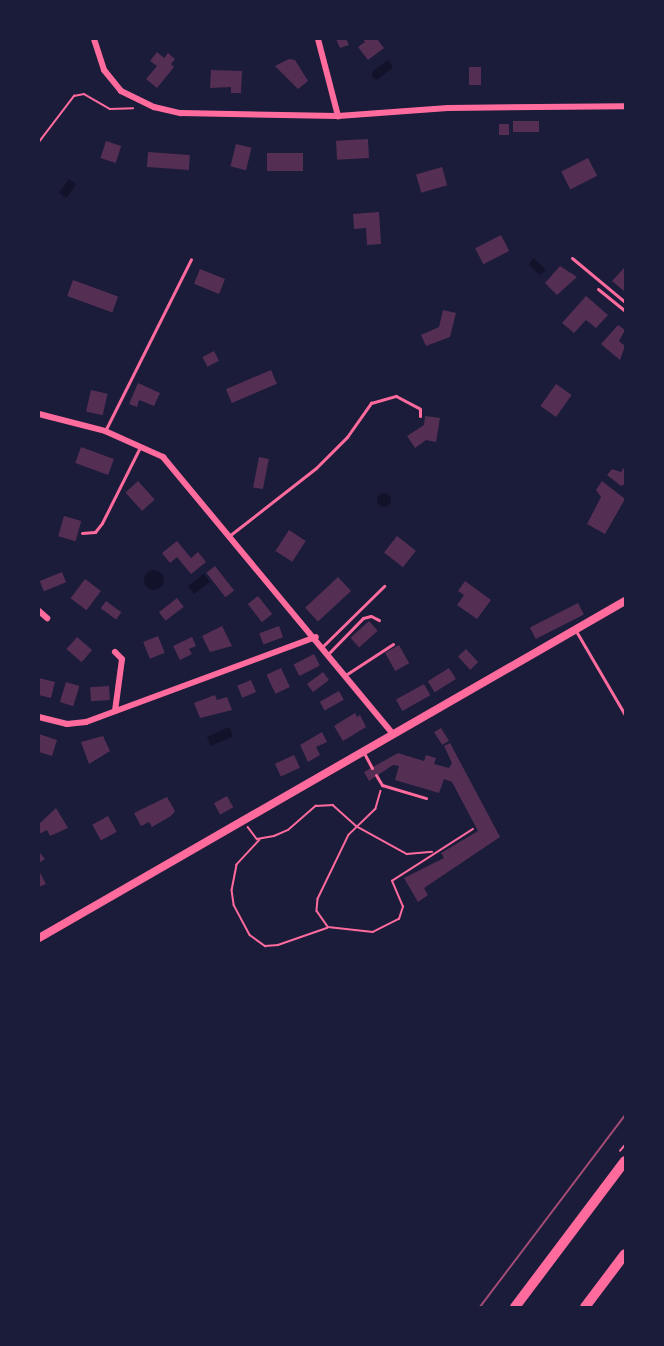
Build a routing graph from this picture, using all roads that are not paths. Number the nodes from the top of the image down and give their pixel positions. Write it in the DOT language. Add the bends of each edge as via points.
graph roads {
  1 [pos="94,39"];
  2 [pos="318,39"];
  3 [pos="625,106"];
  4 [pos="338,116"];
  5 [pos="572,258"];
  6 [pos="191,259"];
  7 [pos="598,289"];
  8 [pos="625,302"];
  9 [pos="625,310"];
  10 [pos="39,414"];
  11 [pos="420,416"];
  12 [pos="105,431"];
  13 [pos="141,445"];
  14 [pos="82,533"];
  15 [pos="227,538"];
  16 [pos="384,586"];
  17 [pos="625,601"];
  18 [pos="39,611"];
  19 [pos="47,618"];
  20 [pos="379,620"];
  21 [pos="576,631"];
  22 [pos="316,637"];
  23 [pos="393,644"];
  24 [pos="323,646"];
  25 [pos="116,652"];
  26 [pos="329,653"];
  27 [pos="347,674"];
  28 [pos="115,711"];
  29 [pos="625,715"];
  30 [pos="39,717"];
  31 [pos="393,734"];
  32 [pos="363,751"];
  33 [pos="372,768"];
  34 [pos="376,775"];
  35 [pos="426,798"];
  36 [pos="39,938"];
  37 [pos="625,1161"];
  38 [pos="625,1254"];
  39 [pos="515,1307"];
  40 [pos="585,1307"];
  1 -- 4 [label="street" via="99,59 121,91 165,111"];
  2 -- 4 [label="street"];
  3 -- 4 [label="street" via="448,108"];
  5 -- 8 [label="lane"];
  6 -- 12 [label="lane"];
  7 -- 9 [label="lane"];
  10 -- 12 [label="street"];
  11 -- 15 [label="lane" via="420,409 396,396 371,404 347,437 316,468"];
  12 -- 13 [label="street"];
  13 -- 14 [label="lane" via="102,523 95,532"];
  13 -- 15 [label="street" via="163,457"];
  15 -- 22 [label="street"];
  16 -- 24 [label="lane"];
  17 -- 21 [label="street"];
  18 -- 19 [label="street"];
  20 -- 26 [label="lane" via="363,618"];
  21 -- 29 [label="lane"];
  21 -- 31 [label="street"];
  22 -- 24 [label="street"];
  22 -- 28 [label="street"];
  23 -- 27 [label="lane"];
  24 -- 26 [label="street"];
  25 -- 28 [label="street" via="122,660"];
  26 -- 27 [label="street"];
  27 -- 31 [label="street"];
  28 -- 30 [label="street" via="68,724"];
  31 -- 32 [label="street"];
  32 -- 33 [label="lane"];
  32 -- 36 [label="street"];
  34 -- 35 [label="lane" via="382,785"];
  37 -- 39 [label="main road"];
  38 -- 40 [label="main road"];
}
